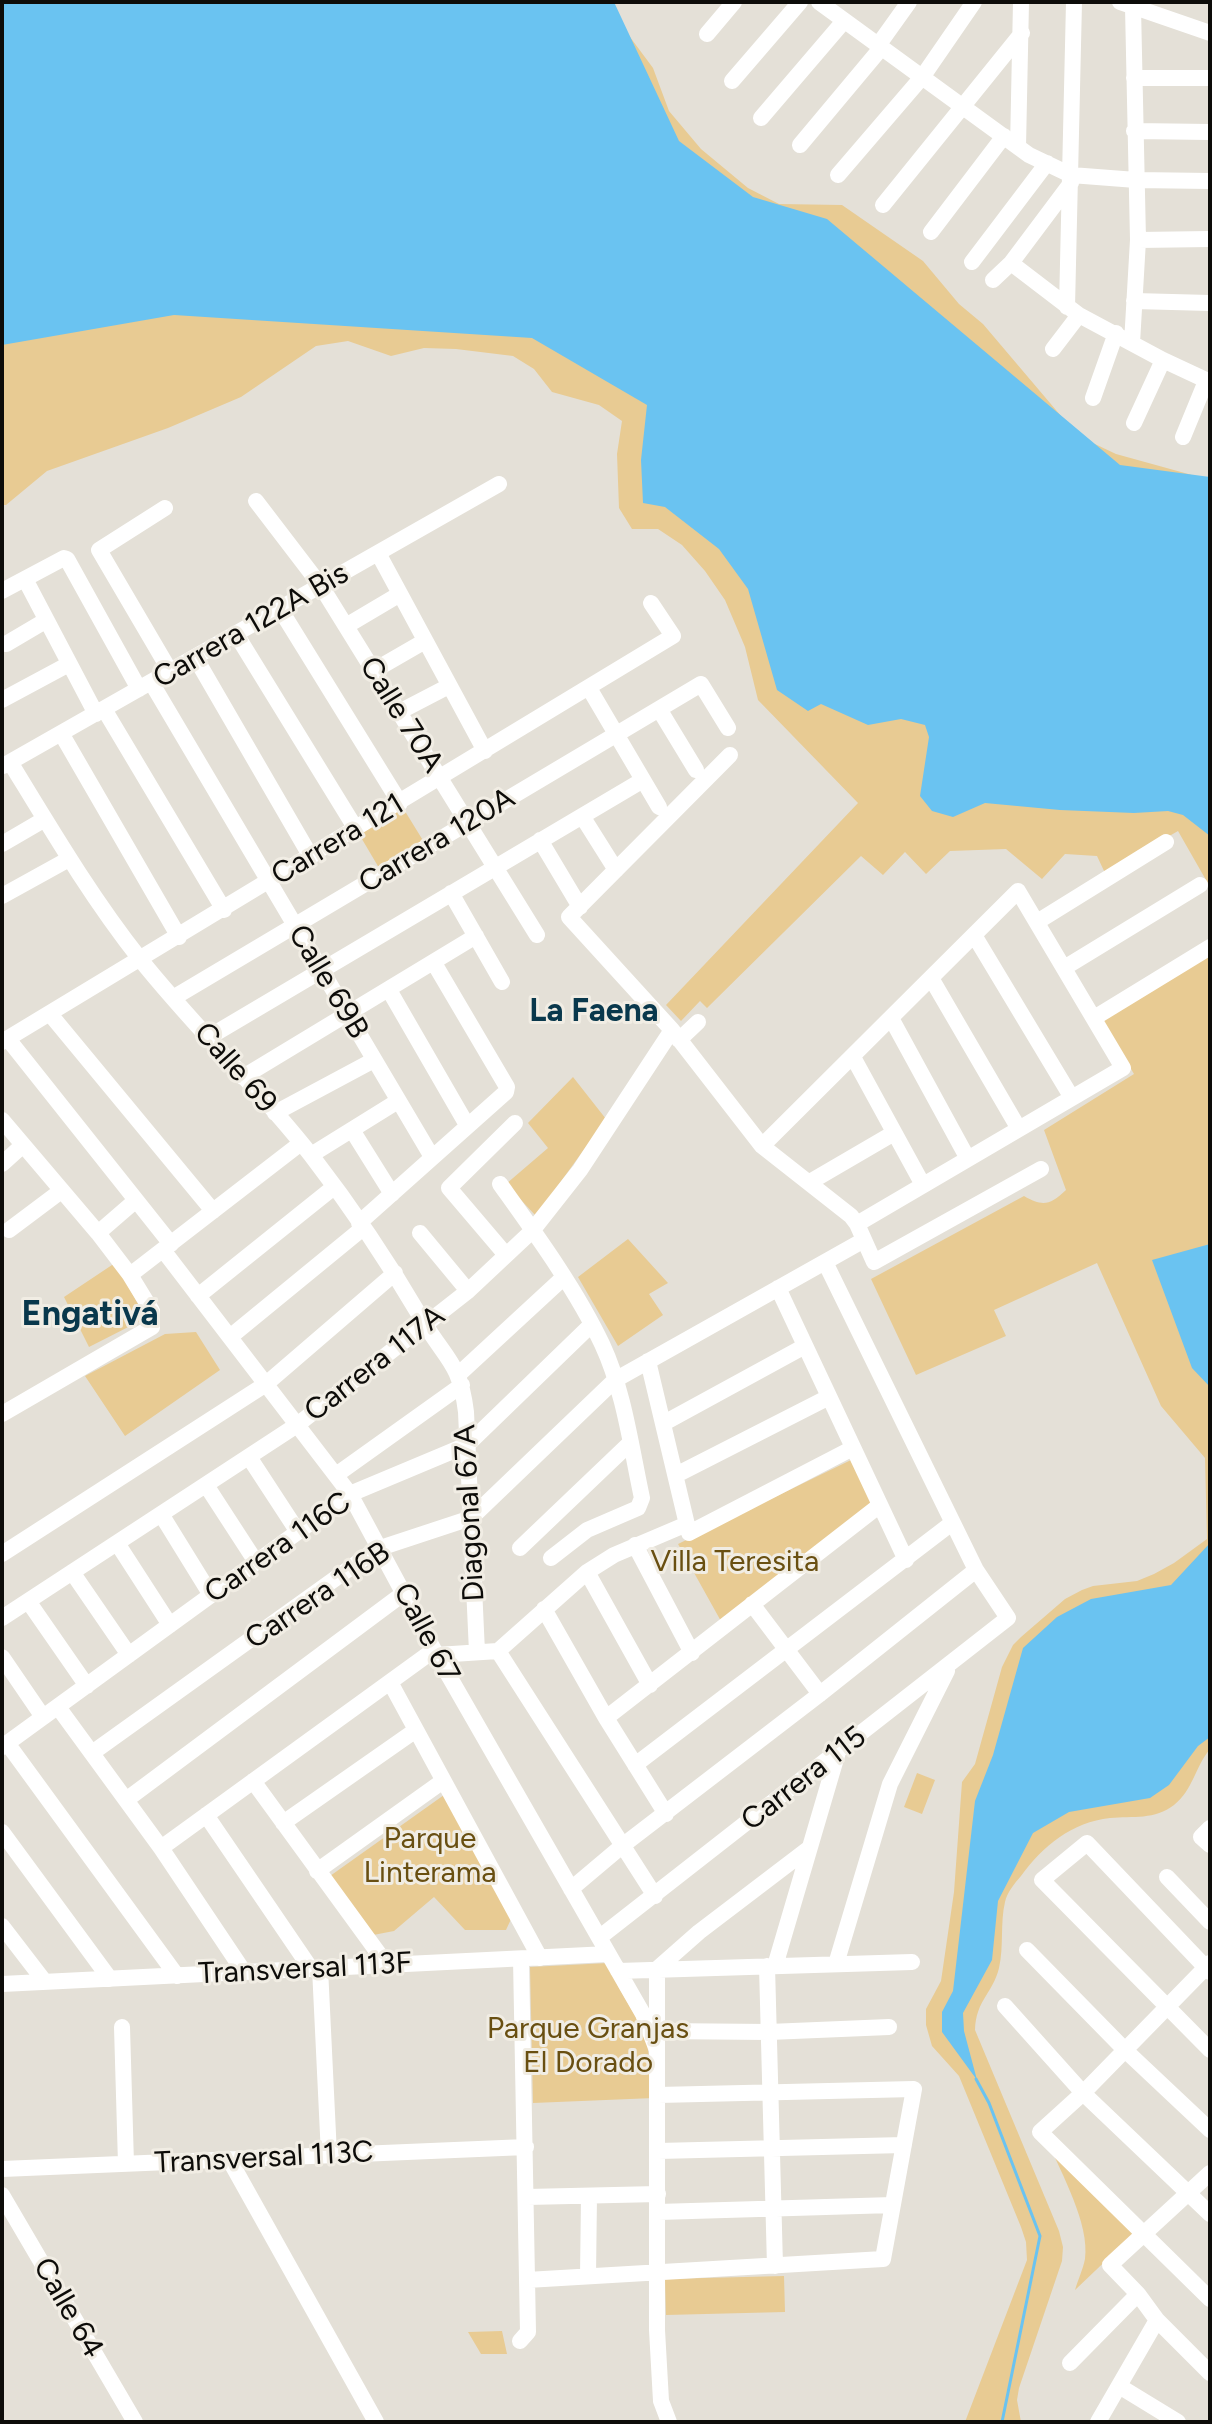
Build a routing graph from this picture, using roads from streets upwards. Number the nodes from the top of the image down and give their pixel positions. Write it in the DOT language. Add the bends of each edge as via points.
graph roads {
  1 [pos="734,2"];
  2 [pos="800,2"];
  3 [pos="909,2"];
  4 [pos="974,2"];
  5 [pos="1021,2"];
  6 [pos="1074,2"];
  7 [pos="1126,4"];
  8 [pos="834,9"];
  9 [pos="1022,33"];
  10 [pos="1210,33"];
  11 [pos="707,34"];
  12 [pos="881,45"];
  13 [pos="923,76"];
  14 [pos="1134,78"];
  15 [pos="1210,78"];
  16 [pos="732,81"];
  17 [pos="962,105"];
  18 [pos="761,118"];
  19 [pos="1134,131"];
  20 [pos="1210,132"];
  21 [pos="1004,136"];
  22 [pos="800,145"];
  23 [pos="1018,147"];
  24 [pos="1047,163"];
  25 [pos="838,175"];
  26 [pos="1071,179"];
  27 [pos="1136,180"];
  28 [pos="1210,181"];
  29 [pos="883,205"];
  30 [pos="931,232"];
  31 [pos="1210,239"];
  32 [pos="1138,240"];
  33 [pos="972,262"];
  34 [pos="1011,263"];
  35 [pos="993,280"];
  36 [pos="1134,301"];
  37 [pos="1210,303"];
  38 [pos="1073,311"];
  39 [pos="1116,333"];
  40 [pos="1132,343"];
  41 [pos="1053,349"];
  42 [pos="1163,360"];
  43 [pos="1208,381"];
  44 [pos="1093,398"];
  45 [pos="1134,423"];
  46 [pos="1183,437"];
  47 [pos="499,484"];
  48 [pos="256,501"];
  49 [pos="165,508"];
  50 [pos="378,553"];
  51 [pos="25,579"];
  52 [pos="321,586"];
  53 [pos="2,591"];
  54 [pos="400,594"];
  55 [pos="651,603"];
  56 [pos="280,609"];
  57 [pos="45,621"];
  58 [pos="346,626"];
  59 [pos="236,634"];
  60 [pos="425,641"];
  61 [pos="6,644"];
  62 [pos="195,657"];
  63 [pos="69,664"];
  64 [pos="170,671"];
  65 [pos="373,671"];
  66 [pos="145,686"];
  67 [pos="449,686"];
  68 [pos="589,688"];
  69 [pos="2,700"];
  70 [pos="659,709"];
  71 [pos="100,711"];
  72 [pos="399,712"];
  73 [pos="728,728"];
  74 [pos="61,733"];
  75 [pos="616,734"];
  76 [pos="485,751"];
  77 [pos="730,755"];
  78 [pos="6,764"];
  79 [pos="696,770"];
  80 [pos="440,778"];
  81 [pos="643,780"];
  82 [pos="400,803"];
  83 [pos="659,807"];
  84 [pos="582,816"];
  85 [pos="45,819"];
  86 [pos="468,823"];
  87 [pos="356,829"];
  88 [pos="540,840"];
  89 [pos="1166,842"];
  90 [pos="2,844"];
  91 [pos="311,857"];
  92 [pos="69,859"];
  93 [pos="495,867"];
  94 [pos="616,870"];
  95 [pos="269,882"];
  96 [pos="1200,885"];
  97 [pos="451,893"];
  98 [pos="2,896"];
  99 [pos="224,910"];
  100 [pos="574,912"];
  101 [pos="1037,922"];
  102 [pos="294,926"];
  103 [pos="537,935"];
  104 [pos="974,935"];
  105 [pos="476,936"];
  106 [pos="179,937"];
  107 [pos="1210,947"];
  108 [pos="141,960"];
  109 [pos="434,963"];
  110 [pos="1064,968"];
  111 [pos="321,971"];
  112 [pos="931,978"];
  113 [pos="502,982"];
  114 [pos="389,990"];
  115 [pos="173,998"];
  116 [pos="50,1014"];
  117 [pos="347,1015"];
  118 [pos="891,1018"];
  119 [pos="1094,1018"];
  120 [pos="698,1022"];
  121 [pos="675,1035"];
  122 [pos="209,1037"];
  123 [pos="5,1040"];
  124 [pos="853,1057"];
  125 [pos="374,1060"];
  126 [pos="243,1077"];
  127 [pos="1072,1098"];
  128 [pos="398,1101"];
  129 [pos="275,1113"];
  130 [pos="2,1120"];
  131 [pos="515,1123"];
  132 [pos="467,1125"];
  133 [pos="1019,1129"];
  134 [pos="352,1130"];
  135 [pos="894,1133"];
  136 [pos="23,1145"];
  137 [pos="762,1146"];
  138 [pos="306,1149"];
  139 [pos="432,1157"];
  140 [pos="968,1159"];
  141 [pos="2,1164"];
  142 [pos="1041,1169"];
  143 [pos="810,1182"];
  144 [pos="500,1184"];
  145 [pos="923,1185"];
  146 [pos="334,1187"];
  147 [pos="61,1191"];
  148 [pos="392,1194"];
  149 [pos="135,1201"];
  150 [pos="213,1211"];
  151 [pos="361,1225"];
  152 [pos="9,1230"];
  153 [pos="532,1231"];
  154 [pos="861,1232"];
  155 [pos="98,1233"];
  156 [pos="420,1233"];
  157 [pos="167,1247"];
  158 [pos="506,1255"];
  159 [pos="825,1262"];
  160 [pos="395,1273"];
  161 [pos="130,1275"];
  162 [pos="563,1278"];
  163 [pos="778,1288"];
  164 [pos="468,1291"];
  165 [pos="198,1296"];
  166 [pos="426,1325"];
  167 [pos="591,1325"];
  168 [pos="230,1337"];
  169 [pos="805,1346"];
  170 [pos="648,1361"];
  171 [pos="460,1379"];
  172 [pos="615,1380"];
  173 [pos="266,1384"];
  174 [pos="829,1397"];
  175 [pos="2,1414"];
  176 [pos="664,1423"];
  177 [pos="297,1425"];
  178 [pos="630,1443"];
  179 [pos="467,1445"];
  180 [pos="853,1448"];
  181 [pos="249,1457"];
  182 [pos="336,1475"];
  183 [pos="676,1475"];
  184 [pos="206,1485"];
  185 [pos="350,1494"];
  186 [pos="880,1505"];
  187 [pos="161,1514"];
  188 [pos="471,1518"];
  189 [pos="952,1523"];
  190 [pos="688,1528"];
  191 [pos="298,1532"];
  192 [pos="117,1543"];
  193 [pos="635,1545"];
  194 [pos="380,1548"];
  195 [pos="520,1548"];
  196 [pos="2,1554"];
  197 [pos="551,1558"];
  198 [pos="906,1560"];
  199 [pos="256,1562"];
  200 [pos="976,1570"];
  201 [pos="72,1572"];
  202 [pos="587,1572"];
  203 [pos="404,1593"];
  204 [pos="211,1595"];
  205 [pos="28,1601"];
  206 [pos="752,1604"];
  207 [pos="544,1609"];
  208 [pos="2,1618"];
  209 [pos="170,1625"];
  210 [pos="786,1649"];
  211 [pos="498,1651"];
  212 [pos="436,1652"];
  213 [pos="477,1652"];
  214 [pos="692,1653"];
  215 [pos="129,1655"];
  216 [pos="2,1657"];
  217 [pos="950,1665"];
  218 [pos="390,1682"];
  219 [pos="650,1685"];
  220 [pos="87,1686"];
  221 [pos="820,1694"];
  222 [pos="58,1707"];
  223 [pos="43,1717"];
  224 [pos="606,1718"];
  225 [pos="416,1730"];
  226 [pos="5,1745"];
  227 [pos="838,1752"];
  228 [pos="92,1753"];
  229 [pos="635,1765"];
  230 [pos="253,1781"];
  231 [pos="443,1781"];
  232 [pos="126,1800"];
  233 [pos="666,1814"];
  234 [pos="206,1815"];
  235 [pos="283,1823"];
  236 [pos="2,1832"];
  237 [pos="622,1846"];
  238 [pos="161,1848"];
  239 [pos="808,1849"];
  240 [pos="317,1871"];
  241 [pos="1167,1877"];
  242 [pos="571,1889"];
  243 [pos="655,1896"];
  244 [pos="1210,1922"];
  245 [pos="2,1926"];
  246 [pos="600,1937"];
  247 [pos="1027,1950"];
  248 [pos="608,1954"];
  249 [pos="540,1958"];
  250 [pos="521,1959"];
  251 [pos="912,1962"];
  252 [pos="836,1964"];
  253 [pos="387,1965"];
  254 [pos="771,1966"];
  255 [pos="1209,1967"];
  256 [pos="315,1969"];
  257 [pos="657,1969"];
  258 [pos="618,1971"];
  259 [pos="244,1972"];
  260 [pos="177,1976"];
  261 [pos="110,1979"];
  262 [pos="45,1982"];
  263 [pos="2,1984"];
  264 [pos="1005,2006"];
  265 [pos="1167,2007"];
  266 [pos="122,2027"];
  267 [pos="889,2027"];
  268 [pos="657,2031"];
  269 [pos="769,2032"];
  270 [pos="657,2050"];
  271 [pos="1125,2050"];
  272 [pos="1210,2050"];
  273 [pos="770,2093"];
  274 [pos="1083,2093"];
  275 [pos="658,2095"];
  276 [pos="1210,2130"];
  277 [pos="904,2145"];
  278 [pos="526,2147"];
  279 [pos="772,2149"];
  280 [pos="658,2151"];
  281 [pos="329,2155"];
  282 [pos="229,2159"];
  283 [pos="126,2164"];
  284 [pos="2,2169"];
  285 [pos="1210,2173"];
  286 [pos="1189,2193"];
  287 [pos="658,2194"];
  288 [pos="2,2195"];
  289 [pos="589,2196"];
  290 [pos="527,2197"];
  291 [pos="893,2205"];
  292 [pos="773,2208"];
  293 [pos="658,2212"];
  294 [pos="7,2214"];
  295 [pos="1210,2214"];
  296 [pos="1143,2233"];
  297 [pos="775,2266"];
  298 [pos="658,2272"];
  299 [pos="588,2276"];
  300 [pos="527,2280"];
  301 [pos="1138,2294"];
  302 [pos="1210,2299"];
  303 [pos="1157,2320"];
  304 [pos="520,2341"];
  305 [pos="1070,2363"];
  306 [pos="1210,2373"];
  307 [pos="1119,2386"];
  308 [pos="135,2422"];
  309 [pos="376,2422"];
  310 [pos="669,2422"];
  311 [pos="1098,2422"];
  312 [pos="1178,2422"];
  1 -- 11 [label="street"];
  2 -- 16 [label="street"];
  3 -- 12 [label="street"];
  4 -- 13 [label="street"];
  5 -- 9 [label="street"];
  6 -- 26 [label="street"];
  7 -- 10 [label="street"];
  7 -- 14 [label="street"];
  8 -- 12 [label="street"];
  8 -- 18 [label="street"];
  9 -- 17 [label="street"];
  9 -- 23 [label="street"];
  12 -- 13 [label="street"];
  12 -- 22 [label="street"];
  13 -- 17 [label="street"];
  13 -- 25 [label="street"];
  14 -- 15 [label="street"];
  14 -- 19 [label="street"];
  17 -- 21 [label="street"];
  17 -- 29 [label="street"];
  19 -- 20 [label="street"];
  19 -- 27 [label="street"];
  21 -- 23 [label="street"];
  21 -- 30 [label="street"];
  23 -- 24 [label="street"];
  24 -- 26 [label="street"];
  24 -- 33 [label="street"];
  26 -- 27 [label="street"];
  26 -- 34 [label="street"];
  26 -- 38 [label="street"];
  27 -- 28 [label="street"];
  27 -- 32 [label="street"];
  31 -- 32 [label="street"];
  32 -- 36 [label="street"];
  34 -- 35 [label="street"];
  34 -- 38 [label="street"];
  36 -- 37 [label="street"];
  36 -- 40 [label="street"];
  38 -- 39 [label="street"];
  38 -- 41 [label="street"];
  39 -- 40 [label="street"];
  39 -- 44 [label="street"];
  40 -- 42 [label="street"];
  42 -- 43 [label="street"];
  42 -- 45 [label="street"];
  43 -- 46 [label="street"];
  47 -- 50 [label="street, Carrera 122A Bis"];
  48 -- 52 [label="street, Calle 70A"];
  49 -- 64 [label="street" via="99,550"];
  50 -- 52 [label="street, Carrera 122A Bis"];
  50 -- 54 [label="street"];
  51 -- 53 [label="street"];
  51 -- 57 [label="street"];
  51 -- 66 [label="street, Calle 69B" via="64,558"];
  52 -- 56 [label="street, Carrera 122A Bis"];
  52 -- 58 [label="street, Calle 70A"];
  54 -- 58 [label="street"];
  54 -- 60 [label="street"];
  55 -- 68 [label="street, Carrera 121" via="673,636"];
  56 -- 59 [label="street, Carrera 122A Bis"];
  56 -- 82 [label="street"];
  57 -- 61 [label="street"];
  57 -- 63 [label="street"];
  58 -- 65 [label="street, Calle 70A"];
  59 -- 62 [label="street, Carrera 122A Bis"];
  59 -- 87 [label="street"];
  60 -- 65 [label="street"];
  60 -- 67 [label="street"];
  62 -- 64 [label="street, Carrera 122A Bis"];
  62 -- 91 [label="street"];
  63 -- 69 [label="street"];
  63 -- 71 [label="street"];
  64 -- 66 [label="street, Carrera 122A Bis"];
  65 -- 72 [label="street, Calle 70A"];
  66 -- 71 [label="street, Carrera 122A Bis"];
  66 -- 95 [label="street, Calle 69B"];
  67 -- 72 [label="street"];
  67 -- 76 [label="street"];
  68 -- 75 [label="street"];
  68 -- 76 [label="street, Carrera 121"];
  70 -- 73 [label="street, Carrera 120A" via="701,684"];
  70 -- 75 [label="street, Carrera 120A"];
  70 -- 79 [label="street"];
  71 -- 74 [label="street, Carrera 122A Bis"];
  71 -- 99 [label="street"];
  72 -- 80 [label="street, Calle 70A"];
  74 -- 78 [label="street, Carrera 122A Bis"];
  74 -- 106 [label="street"];
  75 -- 81 [label="street"];
  75 -- 86 [label="street, Carrera 120A"];
  76 -- 80 [label="street, Carrera 121"];
  77 -- 94 [label="street"];
  78 -- 85 [label="street, Calle 69"];
  80 -- 82 [label="street, Carrera 121"];
  80 -- 86 [label="street, Calle 70A"];
  81 -- 83 [label="street"];
  81 -- 84 [label="street"];
  82 -- 87 [label="street, Carrera 121"];
  84 -- 88 [label="street"];
  84 -- 94 [label="street"];
  85 -- 90 [label="street"];
  85 -- 92 [label="street, Calle 69"];
  86 -- 93 [label="street, Calle 70A"];
  86 -- 102 [label="street, Carrera 120A"];
  87 -- 91 [label="street, Carrera 121"];
  88 -- 93 [label="street"];
  88 -- 100 [label="street"];
  89 -- 101 [label="street"];
  91 -- 95 [label="street, Carrera 121"];
  92 -- 98 [label="street"];
  92 -- 108 [label="street, Calle 69"];
  93 -- 97 [label="street"];
  93 -- 103 [label="street, Calle 70A"];
  94 -- 100 [label="street"];
  95 -- 99 [label="street, Carrera 121"];
  95 -- 102 [label="street, Calle 69B"];
  96 -- 110 [label="street"];
  97 -- 105 [label="street"];
  97 -- 111 [label="street"];
  99 -- 106 [label="street, Carrera 121"];
  100 -- 121 [label="street"];
  101 -- 104 [label="street" via="1018,891"];
  101 -- 110 [label="street"];
  102 -- 111 [label="street, Calle 69B"];
  102 -- 115 [label="street, Carrera 120A"];
  104 -- 112 [label="street"];
  104 -- 127 [label="street"];
  105 -- 109 [label="street"];
  105 -- 113 [label="street"];
  106 -- 108 [label="street, Carrera 121"];
  107 -- 119 [label="street"];
  108 -- 115 [label="street, Calle 69"];
  108 -- 116 [label="street, Carrera 121"];
  109 -- 114 [label="street"];
  109 -- 132 [label="street" via="507,1087"];
  110 -- 119 [label="street"];
  111 -- 117 [label="street, Calle 69B"];
  111 -- 122 [label="street"];
  112 -- 118 [label="street"];
  112 -- 133 [label="street"];
  114 -- 117 [label="street"];
  114 -- 132 [label="street"];
  115 -- 122 [label="street, Calle 69"];
  116 -- 123 [label="street, Carrera 121"];
  116 -- 150 [label="street"];
  117 -- 125 [label="street, Calle 69B"];
  117 -- 126 [label="street"];
  118 -- 124 [label="street"];
  118 -- 140 [label="street"];
  119 -- 127 [label="street, Carrera 116B" via="1123,1068"];
  120 -- 121 [label="street, Carrera 117A"];
  121 -- 137 [label="street"];
  121 -- 153 [label="street, Carrera 117A"];
  122 -- 126 [label="street, Calle 69"];
  123 -- 149 [label="street, Calle 67"];
  124 -- 135 [label="street"];
  124 -- 137 [label="street"];
  125 -- 128 [label="street, Calle 69B"];
  125 -- 129 [label="street"];
  126 -- 129 [label="street, Calle 69"];
  127 -- 133 [label="street, Carrera 116B"];
  128 -- 134 [label="street"];
  128 -- 139 [label="street, Calle 69B"];
  129 -- 138 [label="street, Calle 69"];
  130 -- 136 [label="street"];
  131 -- 158 [label="street" via="449,1188"];
  132 -- 139 [label="street"];
  133 -- 140 [label="street, Carrera 116B"];
  134 -- 138 [label="street"];
  134 -- 148 [label="street"];
  135 -- 143 [label="street"];
  135 -- 145 [label="street"];
  136 -- 141 [label="street"];
  136 -- 147 [label="street"];
  137 -- 143 [label="street"];
  138 -- 146 [label="street, Calle 69"];
  138 -- 150 [label="street"];
  139 -- 148 [label="street"];
  140 -- 145 [label="street, Carrera 116B"];
  142 -- 154 [label="street" via="874,1262"];
  143 -- 154 [label="street"];
  144 -- 153 [label="street"];
  145 -- 154 [label="street, Carrera 116B"];
  146 -- 151 [label="street, Calle 69"];
  146 -- 165 [label="street"];
  147 -- 152 [label="street"];
  147 -- 155 [label="street"];
  148 -- 151 [label="street"];
  149 -- 155 [label="street"];
  149 -- 157 [label="street, Calle 67"];
  150 -- 157 [label="street"];
  151 -- 160 [label="street, Calle 69"];
  151 -- 168 [label="street"];
  153 -- 158 [label="street, Carrera 117A"];
  153 -- 162 [label="street"];
  154 -- 159 [label="street, Carrera 116B"];
  155 -- 161 [label="street"];
  156 -- 164 [label="street"];
  157 -- 161 [label="street"];
  157 -- 165 [label="street, Calle 67"];
  158 -- 164 [label="street, Carrera 117A"];
  159 -- 163 [label="street, Carrera 116B"];
  159 -- 189 [label="street"];
  160 -- 166 [label="street, Calle 69"];
  160 -- 173 [label="street"];
  161 -- 175 [label="street" via="152,1311 152,1327"];
  162 -- 167 [label="street"];
  162 -- 171 [label="street"];
  163 -- 169 [label="street"];
  163 -- 170 [label="street, Carrera 116B"];
  164 -- 166 [label="street, Carrera 117A"];
  165 -- 168 [label="street, Calle 67"];
  166 -- 171 [label="street, Calle 69"];
  166 -- 177 [label="street, Carrera 117A"];
  167 -- 172 [label="street"];
  167 -- 179 [label="street, Carrera 116C"];
  168 -- 173 [label="street, Calle 67"];
  169 -- 174 [label="street"];
  169 -- 176 [label="street"];
  170 -- 172 [label="street, Carrera 116B"];
  170 -- 176 [label="street"];
  171 -- 179 [label="street, Diagonal 67A"];
  171 -- 182 [label="street"];
  172 -- 178 [label="street"];
  172 -- 188 [label="street, Carrera 116B"];
  173 -- 177 [label="street, Calle 67"];
  173 -- 196 [label="street"];
  174 -- 180 [label="street"];
  174 -- 183 [label="street"];
  176 -- 183 [label="street"];
  177 -- 181 [label="street, Carrera 117A"];
  177 -- 182 [label="street, Calle 67"];
  178 -- 195 [label="street"];
  178 -- 197 [label="street" via="641,1504 587,1530"];
  179 -- 185 [label="street, Carrera 116C"];
  179 -- 188 [label="street, Diagonal 67A"];
  180 -- 186 [label="street"];
  180 -- 190 [label="street"];
  181 -- 184 [label="street, Carrera 117A"];
  181 -- 191 [label="street"];
  182 -- 185 [label="street, Calle 67"];
  183 -- 190 [label="street"];
  184 -- 187 [label="street, Carrera 117A"];
  184 -- 199 [label="street"];
  185 -- 191 [label="street, Carrera 116C"];
  185 -- 194 [label="street, Calle 67"];
  186 -- 198 [label="street"];
  186 -- 206 [label="street"];
  187 -- 192 [label="street, Carrera 117A"];
  187 -- 204 [label="street"];
  188 -- 194 [label="street, Carrera 116B"];
  188 -- 213 [label="street, Diagonal 67A"];
  189 -- 198 [label="street"];
  189 -- 200 [label="street"];
  190 -- 193 [label="street"];
  191 -- 199 [label="street, Carrera 116C"];
  192 -- 201 [label="street, Carrera 117A"];
  192 -- 209 [label="street"];
  193 -- 202 [label="street"];
  193 -- 214 [label="street"];
  194 -- 203 [label="street, Calle 67"];
  194 -- 228 [label="street, Carrera 116B"];
  198 -- 210 [label="street"];
  199 -- 204 [label="street, Carrera 116C"];
  200 -- 217 [label="street, Carrera 115" via="1008,1618"];
  200 -- 221 [label="street"];
  201 -- 205 [label="street, Carrera 117A"];
  201 -- 215 [label="street"];
  202 -- 207 [label="street"];
  202 -- 219 [label="street"];
  203 -- 212 [label="street, Calle 67"];
  203 -- 232 [label="street"];
  204 -- 209 [label="street, Carrera 116C"];
  205 -- 208 [label="street, Carrera 117A"];
  205 -- 220 [label="street"];
  206 -- 210 [label="street"];
  206 -- 214 [label="street"];
  207 -- 211 [label="street"];
  207 -- 224 [label="street"];
  209 -- 215 [label="street, Carrera 116C"];
  210 -- 221 [label="street"];
  210 -- 229 [label="street"];
  211 -- 213 [label="street"];
  211 -- 237 [label="street"];
  212 -- 213 [label="street"];
  212 -- 218 [label="street"];
  212 -- 242 [label="street, Calle 67"];
  214 -- 219 [label="street"];
  215 -- 220 [label="street, Carrera 116C"];
  216 -- 223 [label="street"];
  217 -- 227 [label="street, Carrera 115"];
  217 -- 252 [label="street" via="890,1784"];
  218 -- 225 [label="street"];
  218 -- 230 [label="street"];
  219 -- 224 [label="street"];
  220 -- 222 [label="street, Carrera 116C"];
  221 -- 233 [label="street"];
  222 -- 223 [label="street, Carrera 116C"];
  222 -- 228 [label="street"];
  223 -- 226 [label="street, Carrera 116C"];
  224 -- 229 [label="street"];
  225 -- 231 [label="street"];
  225 -- 235 [label="street"];
  226 -- 260 [label="street"];
  227 -- 239 [label="street"];
  227 -- 243 [label="street, Carrera 115"];
  228 -- 232 [label="street"];
  229 -- 233 [label="street"];
  230 -- 234 [label="street"];
  230 -- 235 [label="street"];
  231 -- 240 [label="street"];
  231 -- 249 [label="street"];
  232 -- 238 [label="street"];
  233 -- 237 [label="street"];
  234 -- 238 [label="street"];
  234 -- 256 [label="street"];
  235 -- 240 [label="street"];
  236 -- 261 [label="street"];
  237 -- 242 [label="street"];
  237 -- 243 [label="street"];
  238 -- 259 [label="street"];
  239 -- 254 [label="street"];
  239 -- 257 [label="street"];
  240 -- 253 [label="street"];
  241 -- 244 [label="street"];
  242 -- 246 [label="street, Calle 67"];
  243 -- 246 [label="street, Carrera 115"];
  245 -- 262 [label="street"];
  246 -- 248 [label="street, Calle 67"];
  247 -- 271 [label="street"];
  248 -- 249 [label="street, Transversal 113F"];
  248 -- 258 [label="street, Calle 67"];
  249 -- 250 [label="street, Transversal 113F"];
  250 -- 253 [label="street, Transversal 113F"];
  250 -- 278 [label="street"];
  251 -- 252 [label="street"];
  252 -- 254 [label="street"];
  253 -- 256 [label="street, Transversal 113F"];
  254 -- 257 [label="street"];
  254 -- 269 [label="street"];
  255 -- 265 [label="street"];
  255 -- 265 [label="street" via="1087,1843 1042,1880"];
  256 -- 259 [label="street, Transversal 113F"];
  256 -- 281 [label="street"];
  257 -- 258 [label="street"];
  257 -- 268 [label="street"];
  258 -- 270 [label="street, Calle 67"];
  259 -- 260 [label="street, Transversal 113F"];
  260 -- 261 [label="street, Transversal 113F"];
  261 -- 262 [label="street, Transversal 113F"];
  262 -- 263 [label="street, Transversal 113F"];
  264 -- 274 [label="street"];
  265 -- 271 [label="street"];
  265 -- 272 [label="street"];
  266 -- 283 [label="street"];
  267 -- 269 [label="street"];
  268 -- 269 [label="street"];
  268 -- 270 [label="street"];
  269 -- 273 [label="street"];
  270 -- 275 [label="street"];
  271 -- 274 [label="street"];
  271 -- 276 [label="street"];
  273 -- 275 [label="street"];
  273 -- 277 [label="street" via="914,2089"];
  273 -- 279 [label="street"];
  274 -- 286 [label="street"];
  274 -- 296 [label="street" via="1040,2132"];
  275 -- 280 [label="street"];
  277 -- 279 [label="street"];
  277 -- 291 [label="street"];
  278 -- 281 [label="street, Transversal 113C"];
  278 -- 290 [label="street"];
  279 -- 280 [label="street"];
  279 -- 292 [label="street"];
  280 -- 287 [label="street"];
  281 -- 282 [label="street, Transversal 113C"];
  282 -- 283 [label="street, Transversal 113C"];
  282 -- 309 [label="street"];
  283 -- 284 [label="street, Transversal 113C"];
  285 -- 286 [label="street"];
  286 -- 295 [label="street"];
  286 -- 296 [label="street"];
  287 -- 289 [label="street"];
  287 -- 293 [label="street"];
  288 -- 294 [label="street, Calle 64"];
  289 -- 290 [label="street"];
  289 -- 299 [label="street"];
  290 -- 300 [label="street"];
  291 -- 292 [label="street"];
  291 -- 297 [label="street" via="883,2259"];
  292 -- 293 [label="street"];
  292 -- 297 [label="street"];
  293 -- 298 [label="street"];
  294 -- 308 [label="street, Calle 64"];
  296 -- 301 [label="street" via="1110,2265"];
  296 -- 302 [label="street"];
  297 -- 298 [label="street"];
  298 -- 299 [label="street"];
  298 -- 310 [label="street" via="661,2401"];
  299 -- 300 [label="street"];
  300 -- 304 [label="street" via="528,2332"];
  301 -- 303 [label="street"];
  301 -- 305 [label="street"];
  303 -- 306 [label="street"];
  303 -- 307 [label="street"];
  307 -- 311 [label="street"];
  307 -- 312 [label="street"];
}
